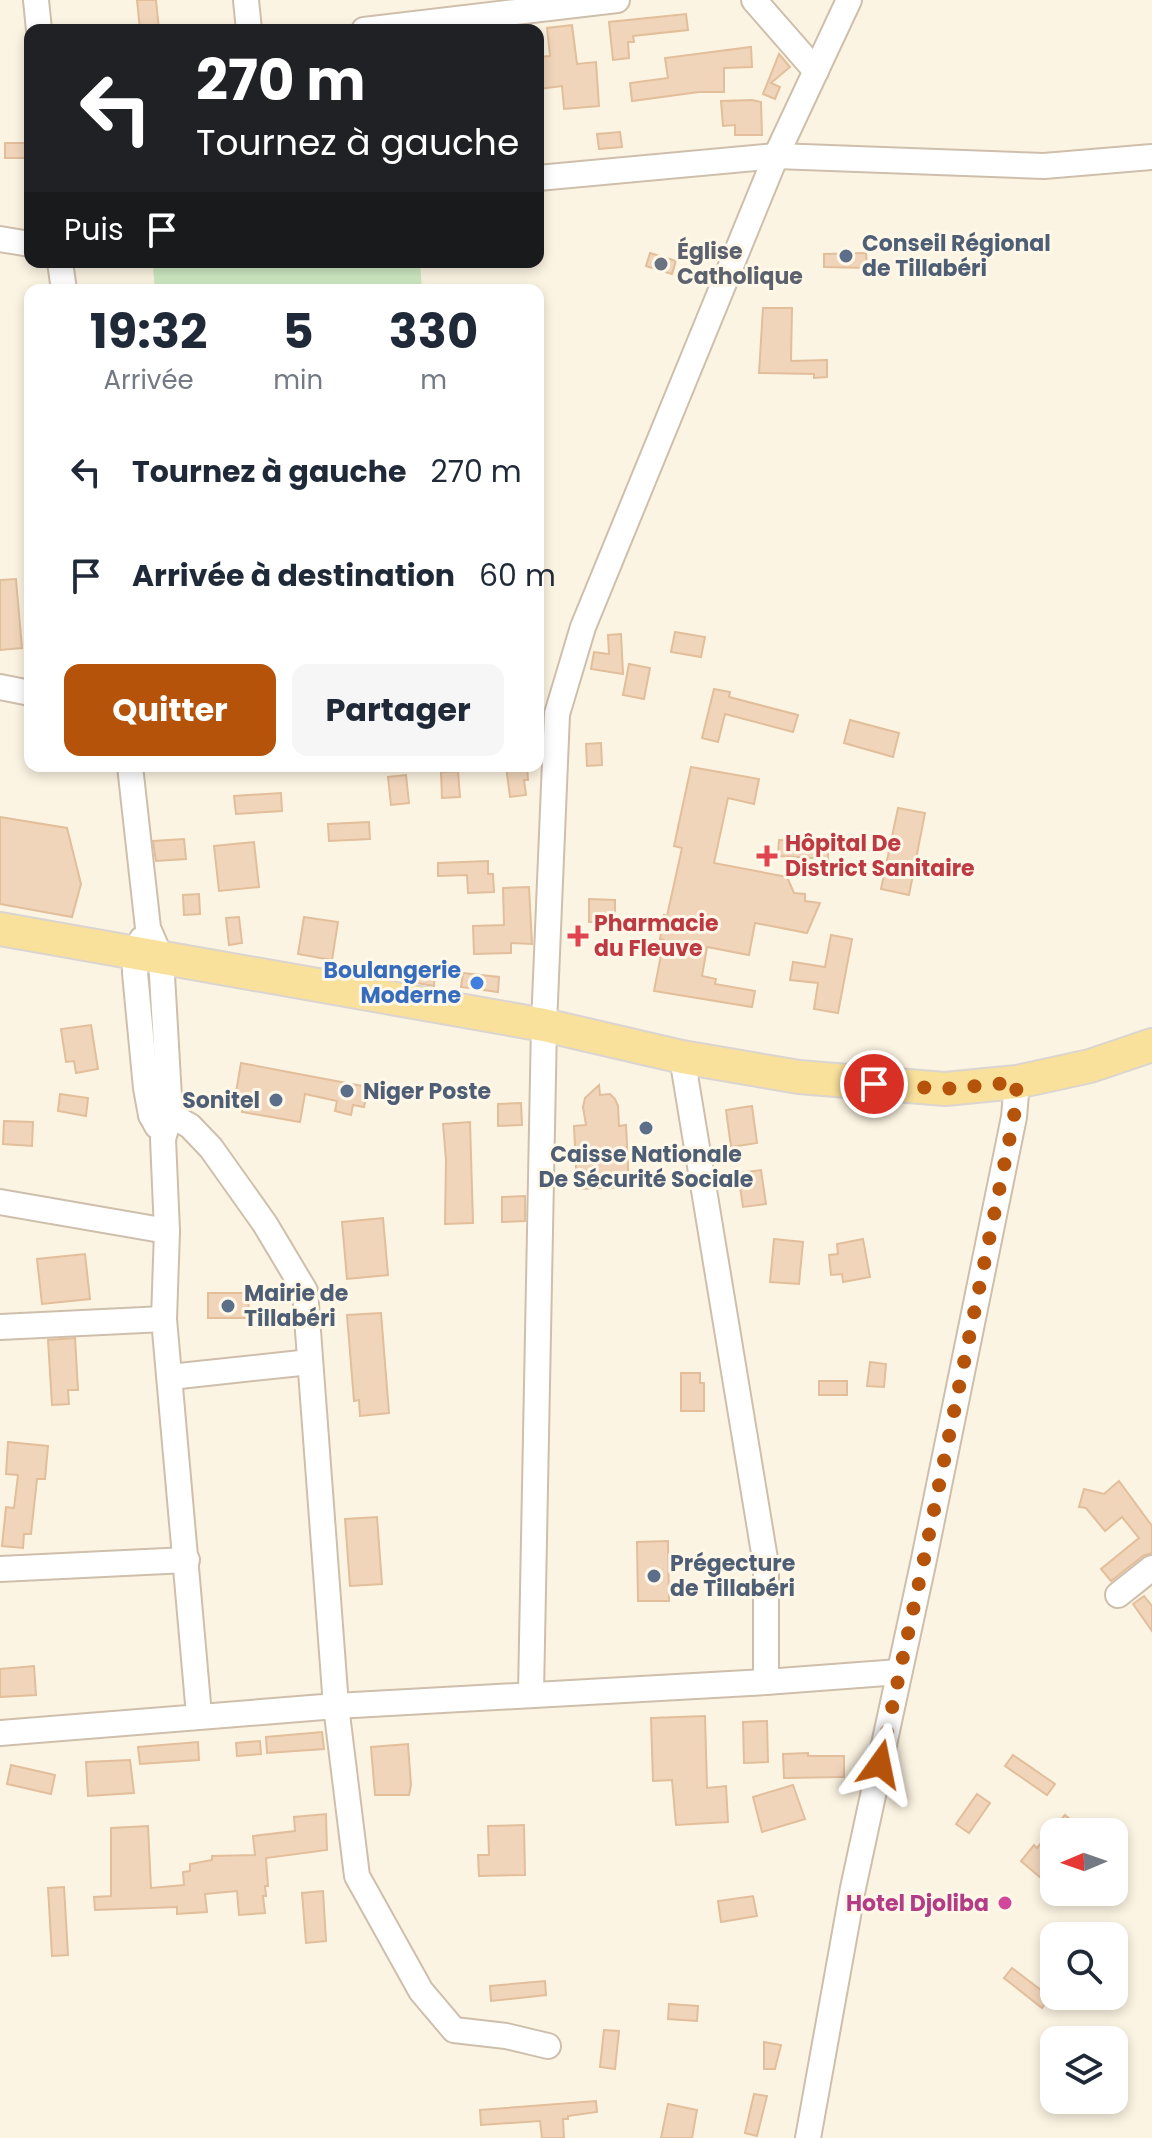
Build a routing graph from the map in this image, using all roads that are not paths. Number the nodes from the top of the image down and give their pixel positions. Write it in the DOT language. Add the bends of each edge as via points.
graph roads {
  1 [pos="36,0"];
  2 [pos="246,0"];
  3 [pos="617,0"];
  4 [pos="754,0"];
  5 [pos="849,0"];
  6 [pos="530,5"];
  7 [pos="38,24"];
  8 [pos="248,24"];
  9 [pos="404,24"];
  10 [pos="816,71"];
  11 [pos="776,156"];
  12 [pos="1152,157"];
  13 [pos="544,177"];
  14 [pos="0,239"];
  15 [pos="24,243"];
  16 [pos="0,687"];
  17 [pos="24,692"];
  18 [pos="131,772"];
  19 [pos="0,929"];
  20 [pos="148,946"];
  21 [pos="544,1025"];
  22 [pos="1152,1045"];
  23 [pos="682,1057"];
  24 [pos="1017,1082"];
  25 [pos="160,1115"];
  26 [pos="0,1202"];
  27 [pos="167,1231"];
  28 [pos="164,1319"];
  29 [pos="0,1327"];
  30 [pos="310,1362"];
  31 [pos="170,1377"];
  32 [pos="187,1560"];
  33 [pos="1152,1568"];
  34 [pos="0,1569"];
  35 [pos="1118,1595"];
  36 [pos="899,1672"];
  37 [pos="766,1682"];
  38 [pos="531,1693"];
  39 [pos="336,1706"];
  40 [pos="199,1715"];
  41 [pos="0,1733"];
  42 [pos="548,2046"];
  43 [pos="808,2138"];
  1 -- 7 [label="street"];
  2 -- 8 [label="street"];
  3 -- 6 [label="street"];
  4 -- 10 [label="street"];
  5 -- 10 [label="street"];
  6 -- 9 [label="street"];
  10 -- 11 [label="street"];
  11 -- 12 [label="street" via="1044,166"];
  11 -- 13 [label="street"];
  11 -- 21 [label="street" via="583,627 557,714"];
  14 -- 15 [label="street"];
  16 -- 17 [label="street"];
  18 -- 20 [label="street"];
  19 -- 20 [label="main road"];
  20 -- 21 [label="main road"];
  20 -- 25 [label="street" via="146,1088"];
  21 -- 23 [label="main road"];
  21 -- 38 [label="street"];
  22 -- 24 [label="main road"];
  23 -- 24 [label="main road" via="799,1077 899,1086 945,1089"];
  23 -- 37 [label="street" via="766,1565"];
  24 -- 36 [label="street"];
  25 -- 27 [label="street"];
  25 -- 30 [label="street" via="190,1126 265,1224 305,1291"];
  26 -- 27 [label="street"];
  27 -- 28 [label="street"];
  28 -- 29 [label="street"];
  28 -- 31 [label="street"];
  30 -- 31 [label="street"];
  30 -- 39 [label="street"];
  31 -- 32 [label="street"];
  32 -- 34 [label="street"];
  32 -- 40 [label="street"];
  33 -- 35 [label="street"];
  36 -- 37 [label="street"];
  36 -- 43 [label="street"];
  37 -- 38 [label="street"];
  38 -- 39 [label="street"];
  39 -- 40 [label="street"];
  39 -- 42 [label="street" via="357,1876 421,1991 454,2030"];
  40 -- 41 [label="street"];
}
